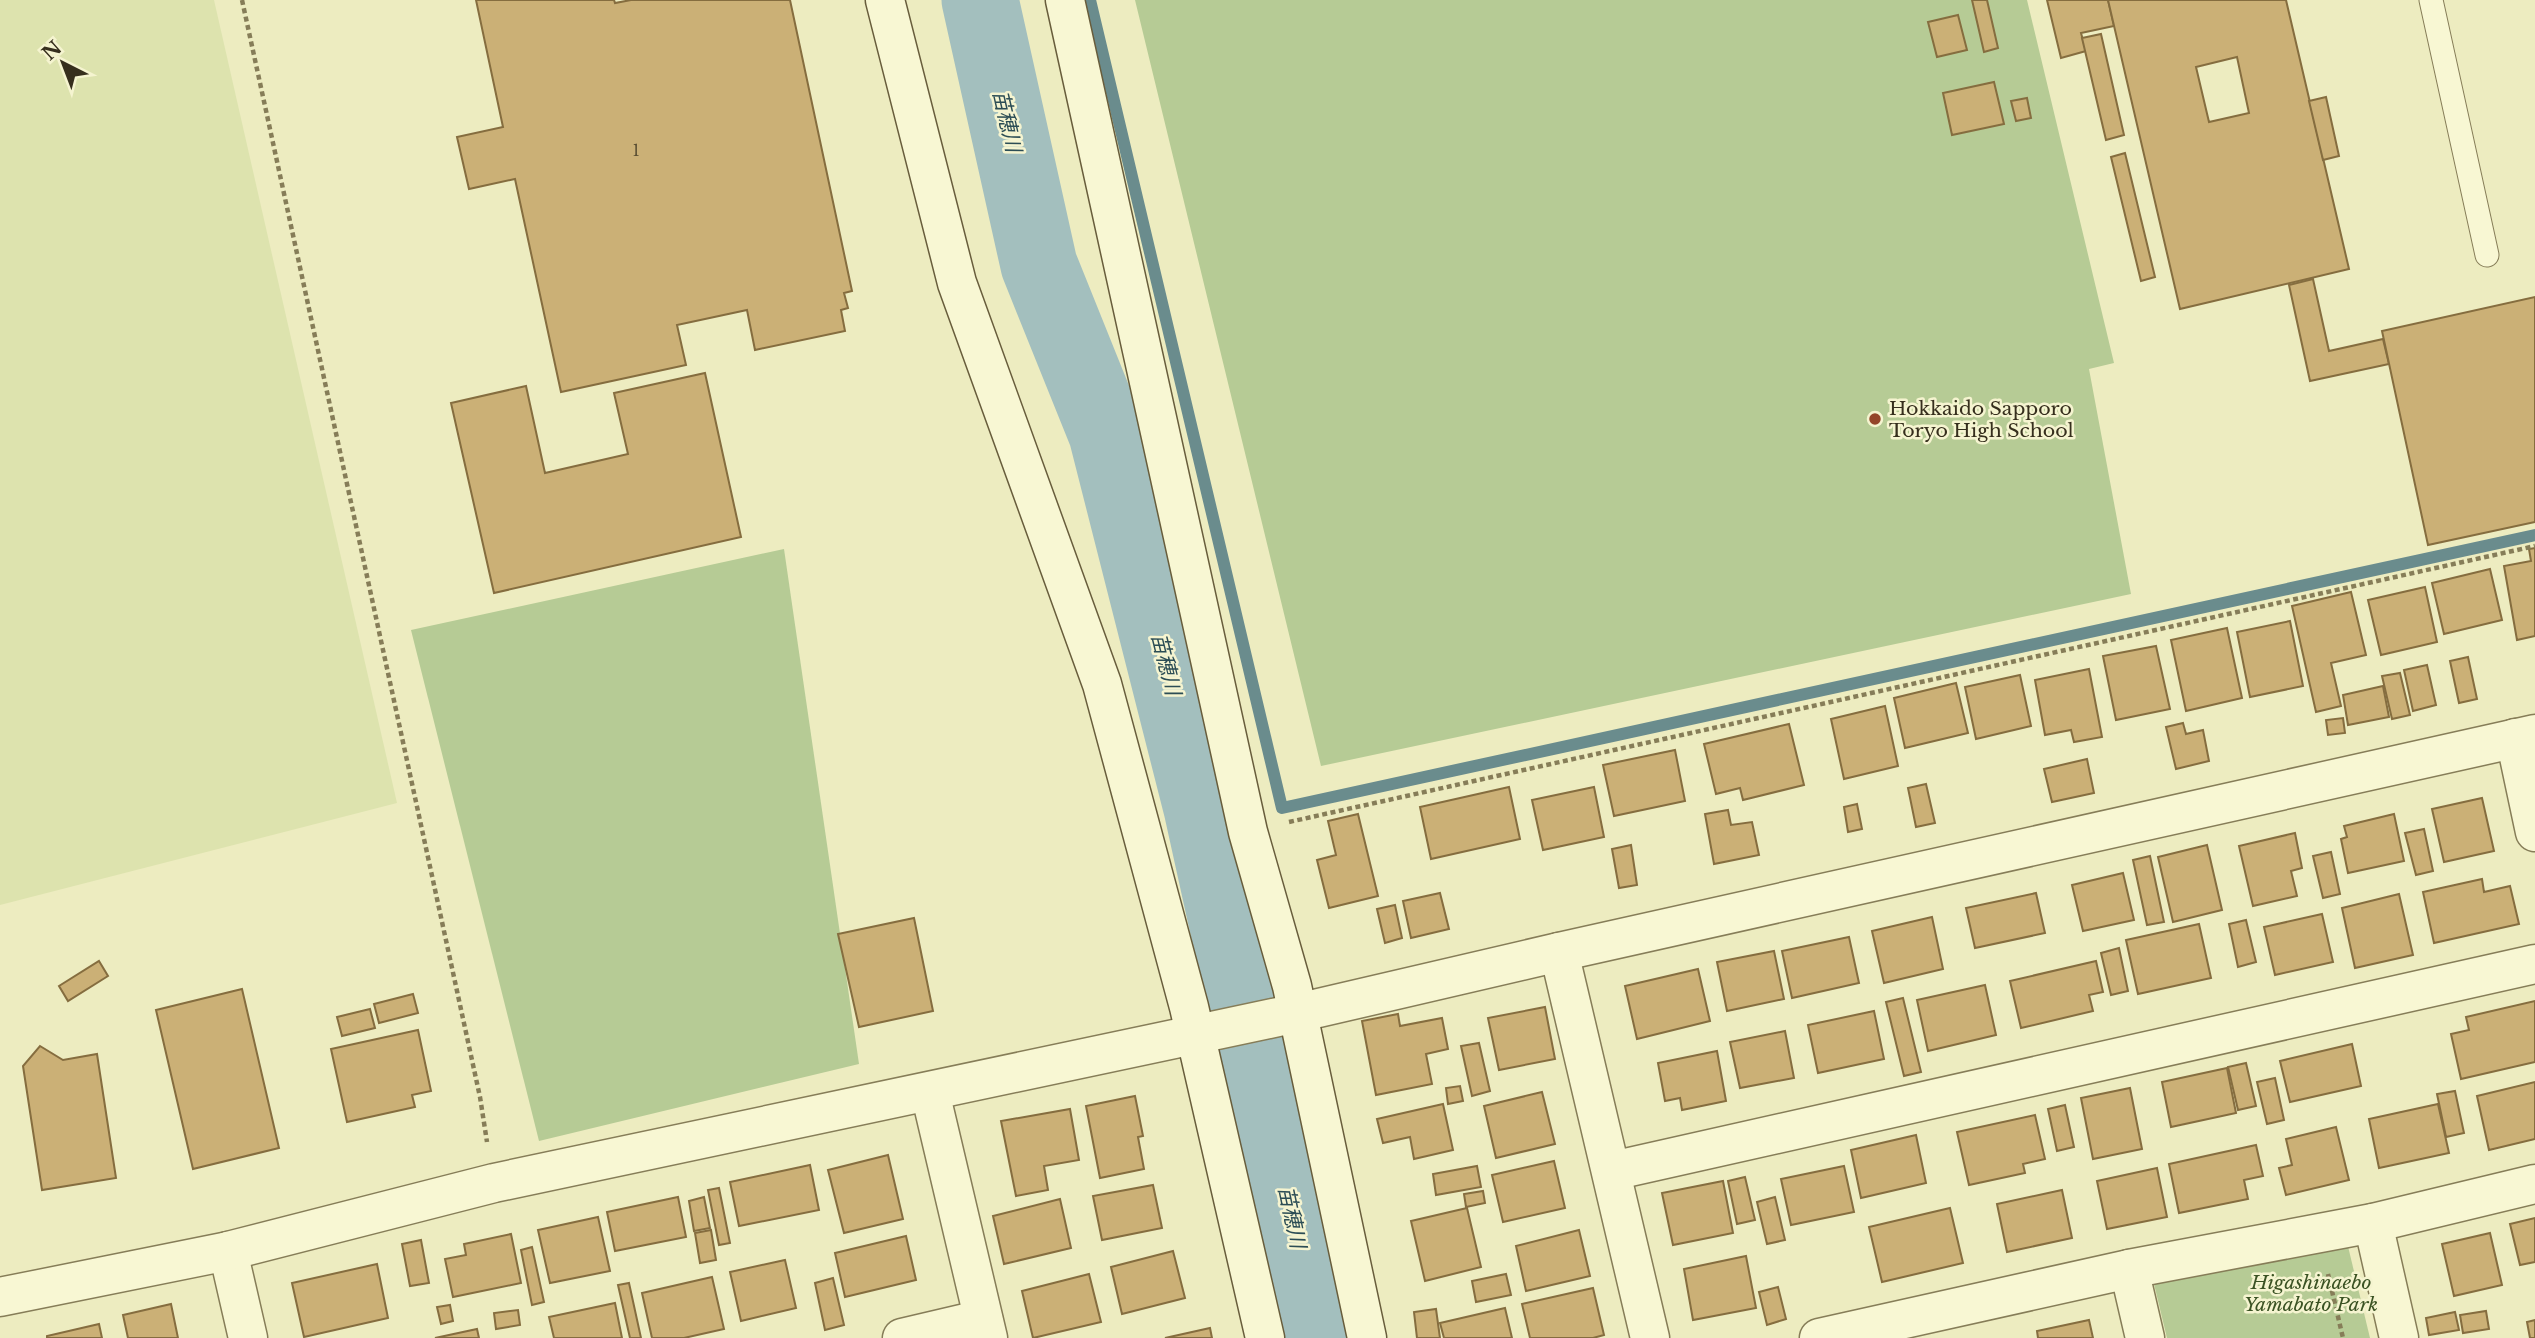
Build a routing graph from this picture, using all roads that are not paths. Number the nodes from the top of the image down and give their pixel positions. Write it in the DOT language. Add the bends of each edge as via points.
graph roads {
  1 [pos="885,0"];
  2 [pos="1065,0"];
  3 [pos="2431,0"];
  4 [pos="2487,255"];
  5 [pos="2525,736"];
  6 [pos="2535,832"];
  7 [pos="1559,952"];
  8 [pos="2535,964"];
  9 [pos="1282,1016"];
  10 [pos="1203,1032"];
  11 [pos="930,1092"];
  12 [pos="1612,1171"];
  13 [pos="2535,1184"];
  14 [pos="2373,1223"];
  15 [pos="228,1251"];
  16 [pos="2129,1269"];
  17 [pos="0,1297"];
  18 [pos="985,1328"];
  19 [pos="1886,1330"];
  20 [pos="248,1338"];
  21 [pos="902,1338"];
  22 [pos="1265,1338"];
  23 [pos="1367,1338"];
  24 [pos="1650,1338"];
  25 [pos="1819,1338"];
  26 [pos="2145,1338"];
  27 [pos="2399,1338"];
  1 -- 10 [label="street" via="957,283 1102,684"];
  2 -- 9 [label="street" via="1244,818 1292,986"];
  3 -- 4 [label="lane"];
  5 -- 6 [label="street"];
  5 -- 7 [label="street"];
  7 -- 9 [label="street"];
  7 -- 12 [label="street"];
  8 -- 12 [label="street"];
  9 -- 10 [label="street"];
  9 -- 23 [label="street"];
  10 -- 11 [label="street"];
  10 -- 22 [label="street"];
  11 -- 15 [label="street" via="494,1182"];
  11 -- 18 [label="street"];
  12 -- 24 [label="street"];
  13 -- 14 [label="street"];
  14 -- 16 [label="street"];
  14 -- 27 [label="street"];
  15 -- 17 [label="street"];
  15 -- 20 [label="street"];
  16 -- 19 [label="street"];
  16 -- 26 [label="street"];
  18 -- 21 [label="street"];
  19 -- 25 [label="street"];
}
